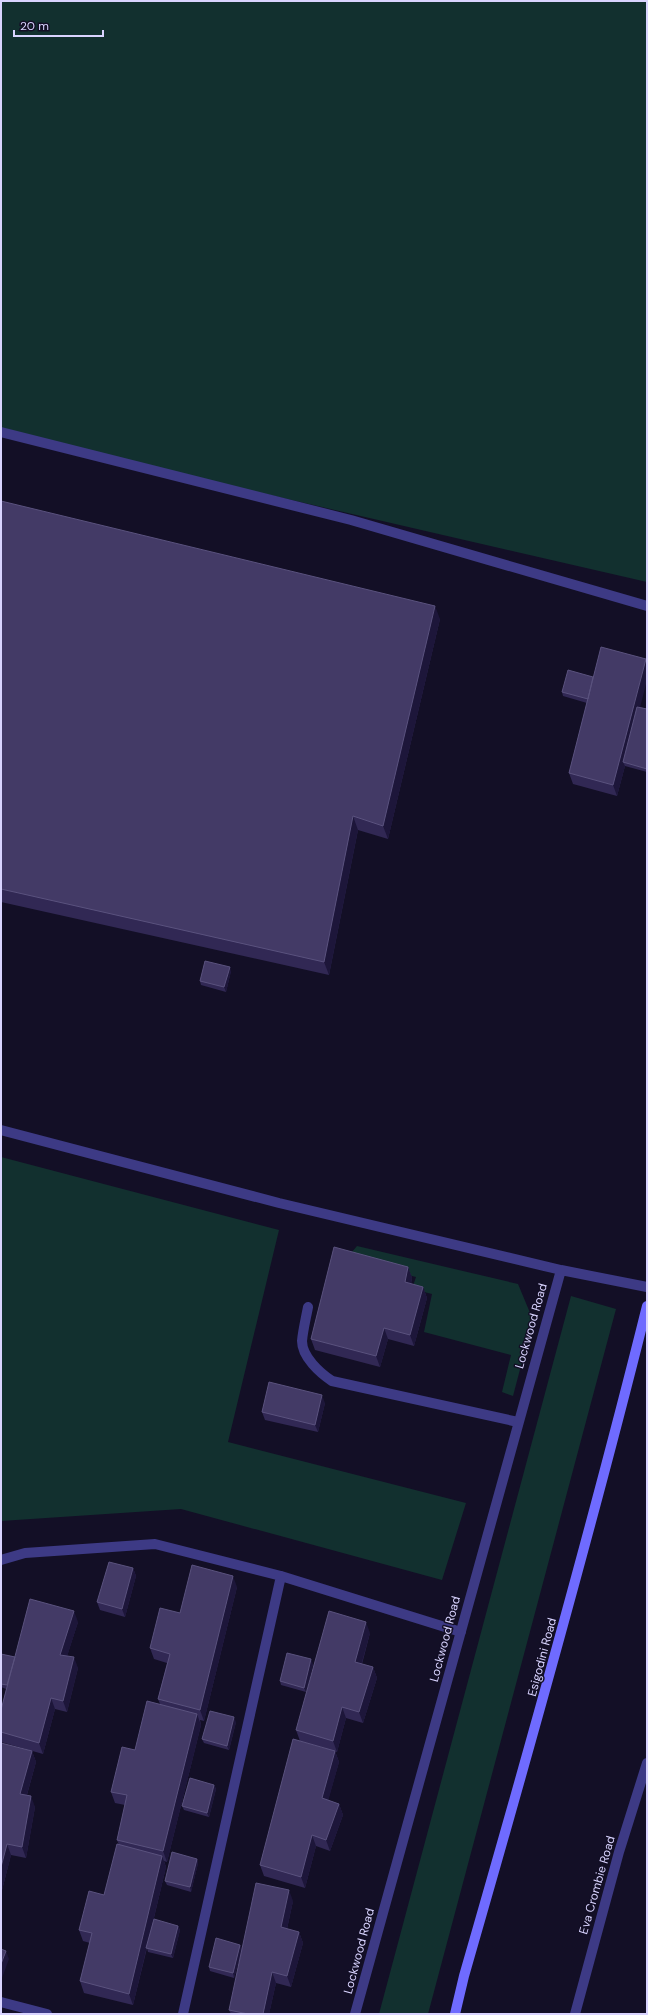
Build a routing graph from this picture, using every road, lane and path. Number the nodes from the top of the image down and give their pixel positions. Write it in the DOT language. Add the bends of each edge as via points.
graph roads {
  1 [pos="1,432"];
  2 [pos="647,606"];
  3 [pos="1,1130"];
  4 [pos="561,1270"];
  5 [pos="647,1287"];
  6 [pos="647,1306"];
  7 [pos="308,1307"];
  8 [pos="518,1422"];
  9 [pos="1,1560"];
  10 [pos="281,1576"];
  11 [pos="461,1632"];
  12 [pos="647,1764"];
  13 [pos="1,2002"];
  14 [pos="47,2014"];
  15 [pos="183,2014"];
  16 [pos="356,2014"];
  17 [pos="455,2014"];
  18 [pos="575,2014"];
  1 -- 2 [label="street" via="351,520"];
  3 -- 4 [label="street" via="279,1203"];
  4 -- 5 [label="street"];
  4 -- 8 [label="street, Lockwood Road"];
  6 -- 17 [label="main road, Esigodini Road" via="606,1470"];
  7 -- 8 [label="street" via="302,1343 304,1351 322,1375 332,1381"];
  8 -- 11 [label="street, Lockwood Road"];
  9 -- 10 [label="street" via="26,1553 155,1544"];
  10 -- 11 [label="street"];
  10 -- 15 [label="street"];
  11 -- 16 [label="street, Lockwood Road"];
  12 -- 18 [label="street, Eva Crombie Road" via="619,1852"];
  13 -- 14 [label="street"];
}
